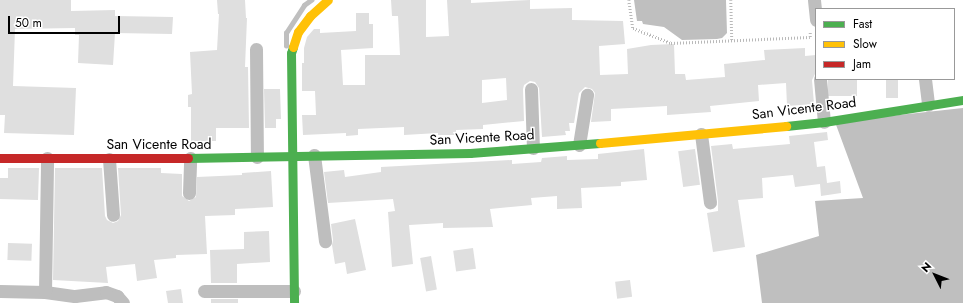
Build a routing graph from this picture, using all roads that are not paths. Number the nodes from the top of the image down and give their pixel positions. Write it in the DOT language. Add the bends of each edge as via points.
graph roads {
  1 [pos="328,0"];
  2 [pos="814,0"];
  3 [pos="813,25"];
  4 [pos="256,49"];
  5 [pos="820,80"];
  6 [pos="925,80"];
  7 [pos="531,89"];
  8 [pos="587,95"];
  9 [pos="963,100"];
  10 [pos="928,105"];
  11 [pos="824,122"];
  12 [pos="701,134"];
  13 [pos="579,145"];
  14 [pos="533,148"];
  15 [pos="314,155"];
  16 [pos="293,156"];
  17 [pos="257,157"];
  18 [pos="0,158"];
  19 [pos="47,158"];
  20 [pos="110,158"];
  21 [pos="190,158"];
  22 [pos="189,193"];
  23 [pos="710,202"];
  24 [pos="113,215"];
  25 [pos="325,241"];
  26 [pos="0,291"];
  27 [pos="204,291"];
  28 [pos="45,292"];
  29 [pos="230,297"];
  30 [pos="294,297"];
  31 [pos="123,303"];
  1 -- 16 [label="street" via="310,16 298,32 291,53"];
  2 -- 3 [label="street"];
  4 -- 17 [label="street"];
  5 -- 11 [label="street"];
  6 -- 10 [label="street"];
  7 -- 14 [label="street"];
  8 -- 13 [label="street"];
  9 -- 10 [label="street, San Vicente Road"];
  10 -- 11 [label="street, San Vicente Road"];
  11 -- 12 [label="street, San Vicente Road"];
  12 -- 13 [label="street, San Vicente Road"];
  12 -- 23 [label="street"];
  13 -- 14 [label="street, San Vicente Road"];
  14 -- 15 [label="street, San Vicente Road" via="470,153"];
  15 -- 16 [label="street, San Vicente Road"];
  15 -- 25 [label="street"];
  16 -- 17 [label="street, San Vicente Road"];
  16 -- 30 [label="street"];
  17 -- 21 [label="street, San Vicente Road"];
  18 -- 19 [label="street, San Vicente Road"];
  19 -- 20 [label="street, San Vicente Road"];
  19 -- 28 [label="street"];
  20 -- 21 [label="street, San Vicente Road"];
  20 -- 24 [label="street"];
  21 -- 22 [label="street"];
  26 -- 28 [label="street"];
  27 -- 29 [label="street"];
  28 -- 31 [label="street" via="75,296 106,292 117,296"];
  29 -- 30 [label="street"];
}
